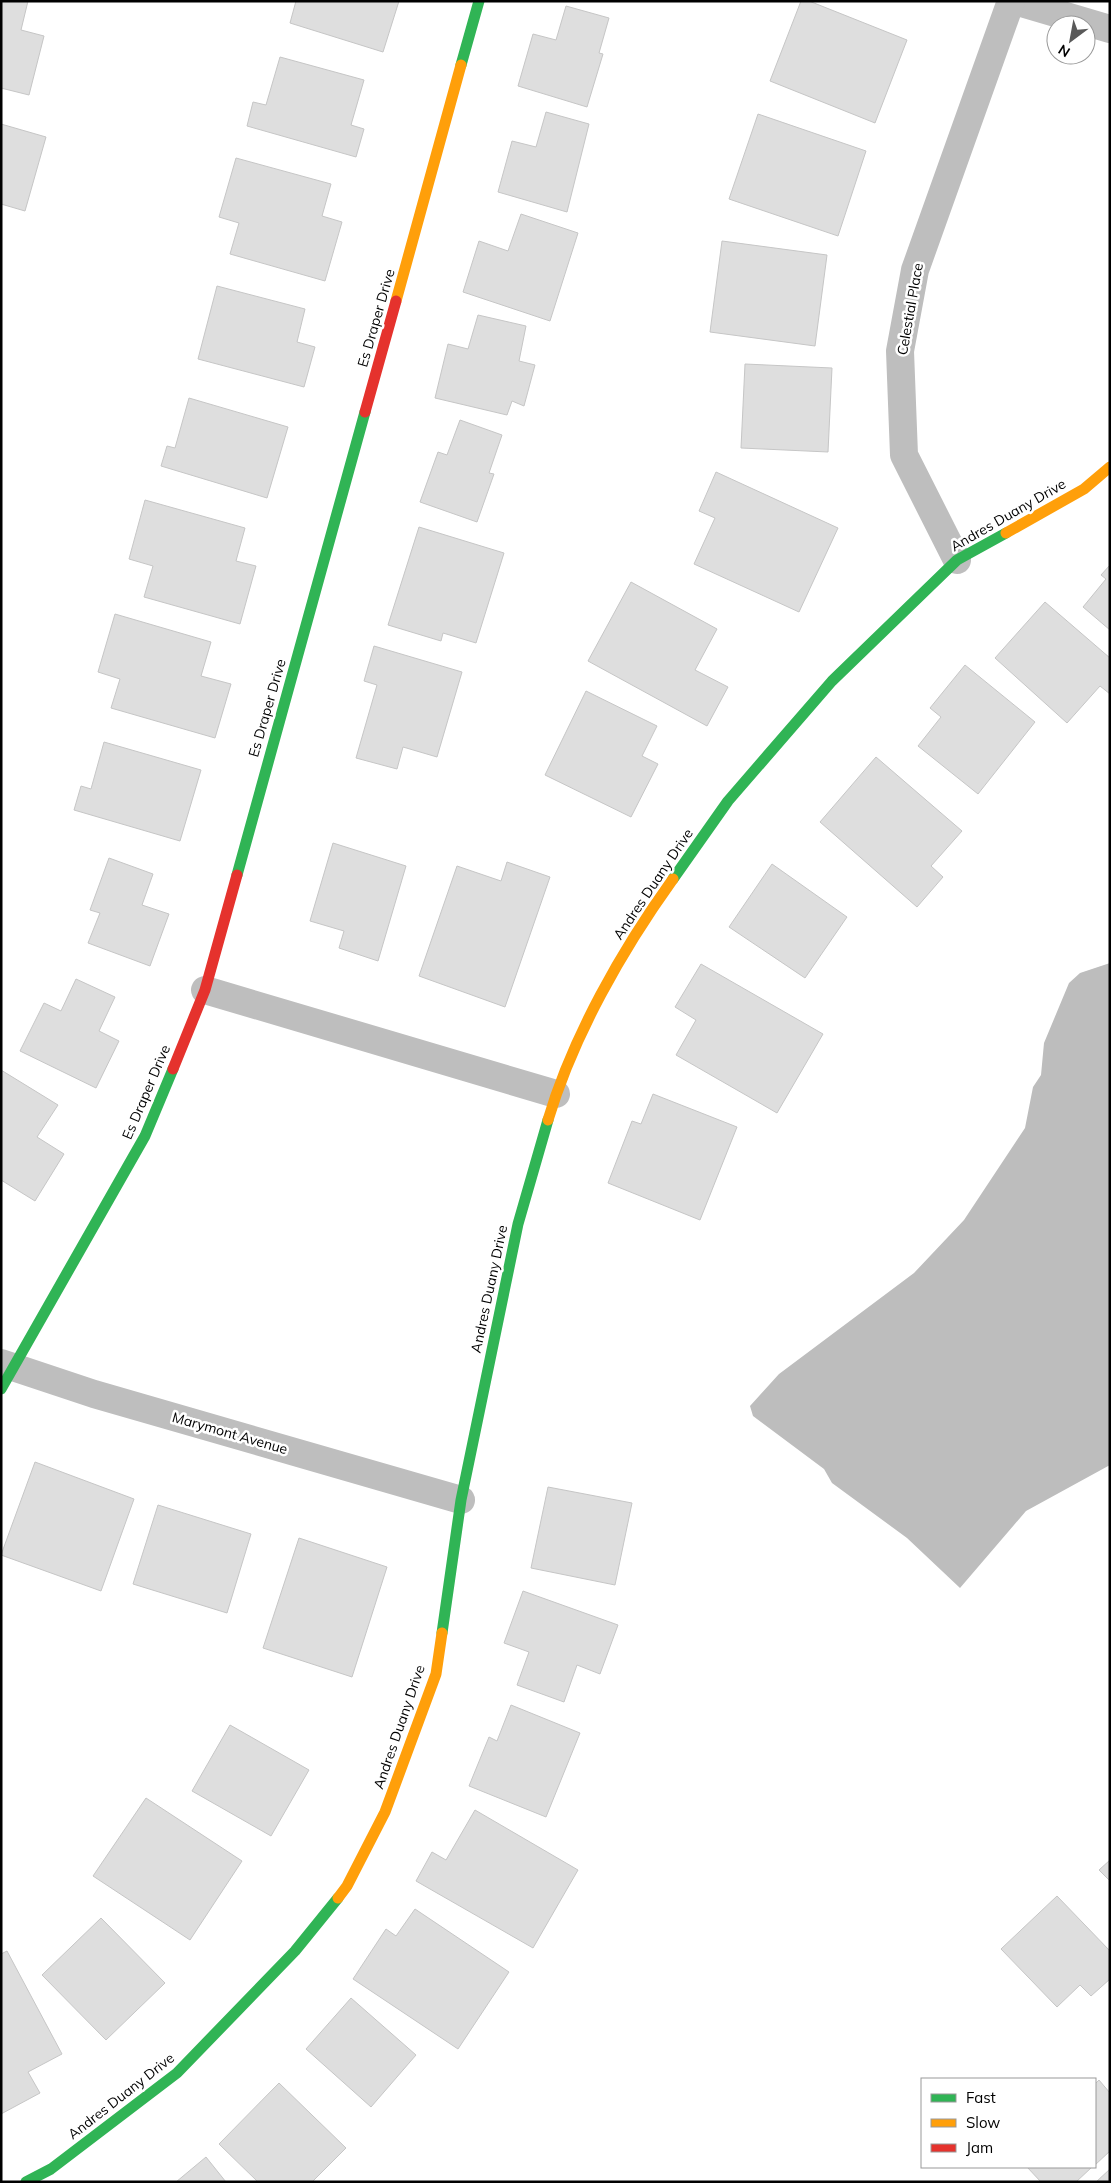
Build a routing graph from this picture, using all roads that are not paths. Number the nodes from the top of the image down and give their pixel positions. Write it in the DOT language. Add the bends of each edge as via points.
graph roads {
  1 [pos="479,1"];
  2 [pos="1011,1"];
  3 [pos="1015,1"];
  4 [pos="1110,29"];
  5 [pos="1110,467"];
  6 [pos="957,560"];
  7 [pos="205,990"];
  8 [pos="556,1094"];
  9 [pos="5,1373"];
  10 [pos="460,1500"];
  11 [pos="26,2182"];
  1 -- 7 [label="street, Es Draper Drive"];
  2 -- 6 [label="street, Celestial Place" via="915,270 900,351 904,455"];
  3 -- 4 [label="street"];
  5 -- 6 [label="street, Andres Duany Drive" via="1084,489"];
  6 -- 8 [label="street, Andres Duany Drive" via="832,681 728,801 643,921 599,998"];
  7 -- 8 [label="street"];
  7 -- 9 [label="street, Es Draper Drive" via="146,1136"];
  8 -- 10 [label="street, Andres Duany Drive" via="518,1224"];
  9 -- 10 [label="street, Marymont Avenue" via="94,1394"];
  10 -- 11 [label="street, Andres Duany Drive" via="436,1674 385,1812 348,1886 295,1951 177,2073 51,2169"];
}
